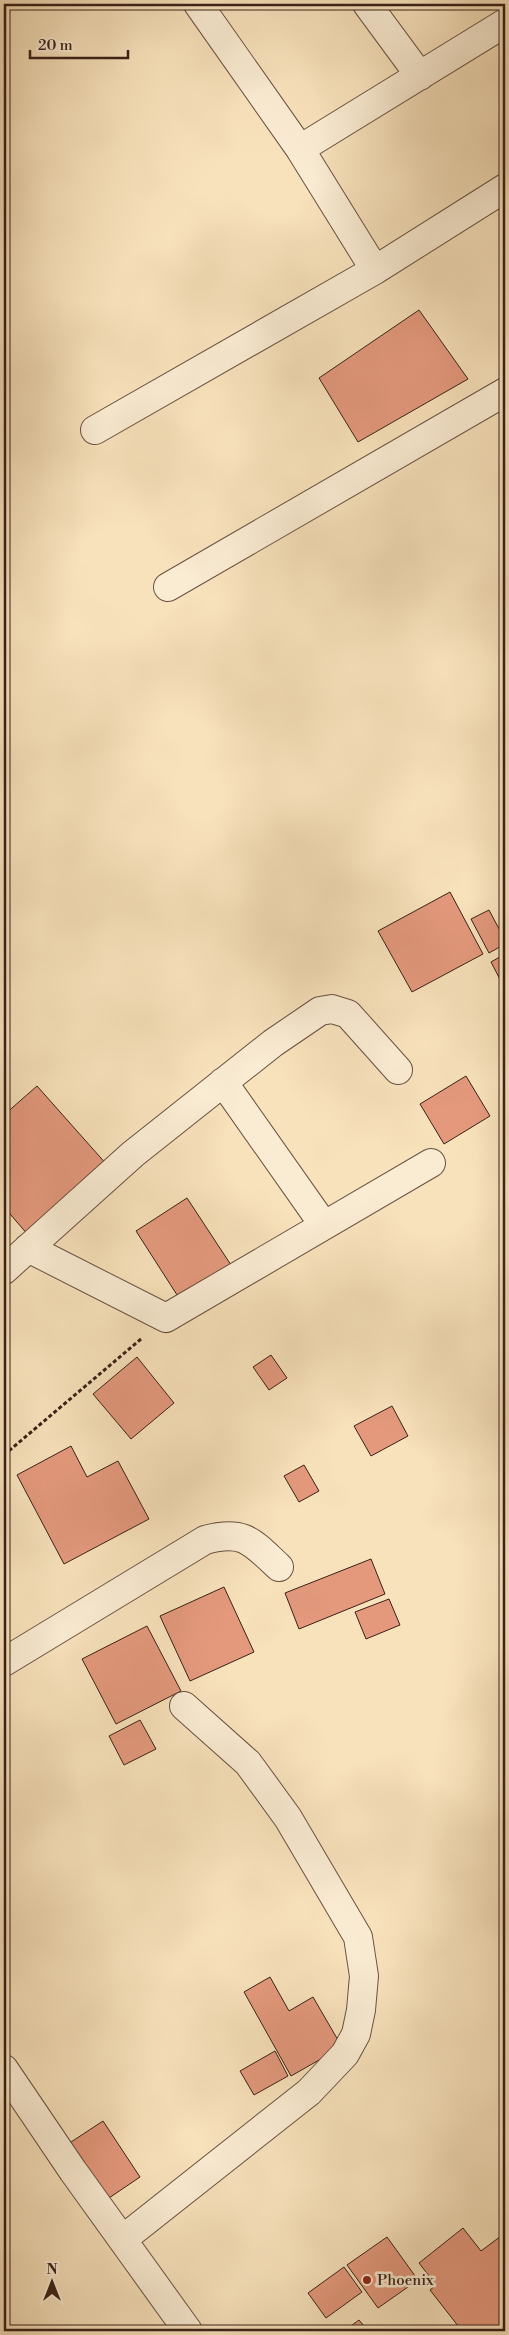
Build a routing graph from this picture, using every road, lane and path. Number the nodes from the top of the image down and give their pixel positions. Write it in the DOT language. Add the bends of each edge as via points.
graph roads {
  1 [pos="198,4"];
  2 [pos="367,4"];
  3 [pos="505,23"];
  4 [pos="420,76"];
  5 [pos="300,149"];
  6 [pos="505,188"];
  7 [pos="375,270"];
  8 [pos="505,392"];
  9 [pos="95,430"];
  10 [pos="168,587"];
  11 [pos="398,1070"];
  12 [pos="223,1082"];
  13 [pos="432,1163"];
  14 [pos="323,1224"];
  15 [pos="28,1248"];
  16 [pos="4,1270"];
  17 [pos="166,1318"];
  18 [pos="4,1455"];
  19 [pos="279,1567"];
  20 [pos="4,1662"];
  21 [pos="184,1706"];
  22 [pos="5,2075"];
  23 [pos="122,2239"];
  24 [pos="188,2331"];
  1 -- 5 [label="street"];
  2 -- 4 [label="street"];
  3 -- 4 [label="street"];
  4 -- 5 [label="street"];
  5 -- 7 [label="street"];
  6 -- 7 [label="street"];
  7 -- 9 [label="street"];
  8 -- 10 [label="street"];
  11 -- 12 [label="street" via="348,1014 332,1009 320,1011 304,1021"];
  12 -- 14 [label="street"];
  12 -- 15 [label="street" via="133,1154"];
  13 -- 14 [label="street"];
  14 -- 17 [label="street"];
  15 -- 16 [label="street"];
  15 -- 17 [label="street"];
  17 -- 18 [label="path"];
  19 -- 20 [label="street" via="249,1539 220,1536 205,1540"];
  21 -- 23 [label="street" via="248,1763 288,1818 358,1936 364,1976 361,2010 356,2034 345,2054 309,2092"];
  22 -- 23 [label="street"];
  23 -- 24 [label="street"];
}
